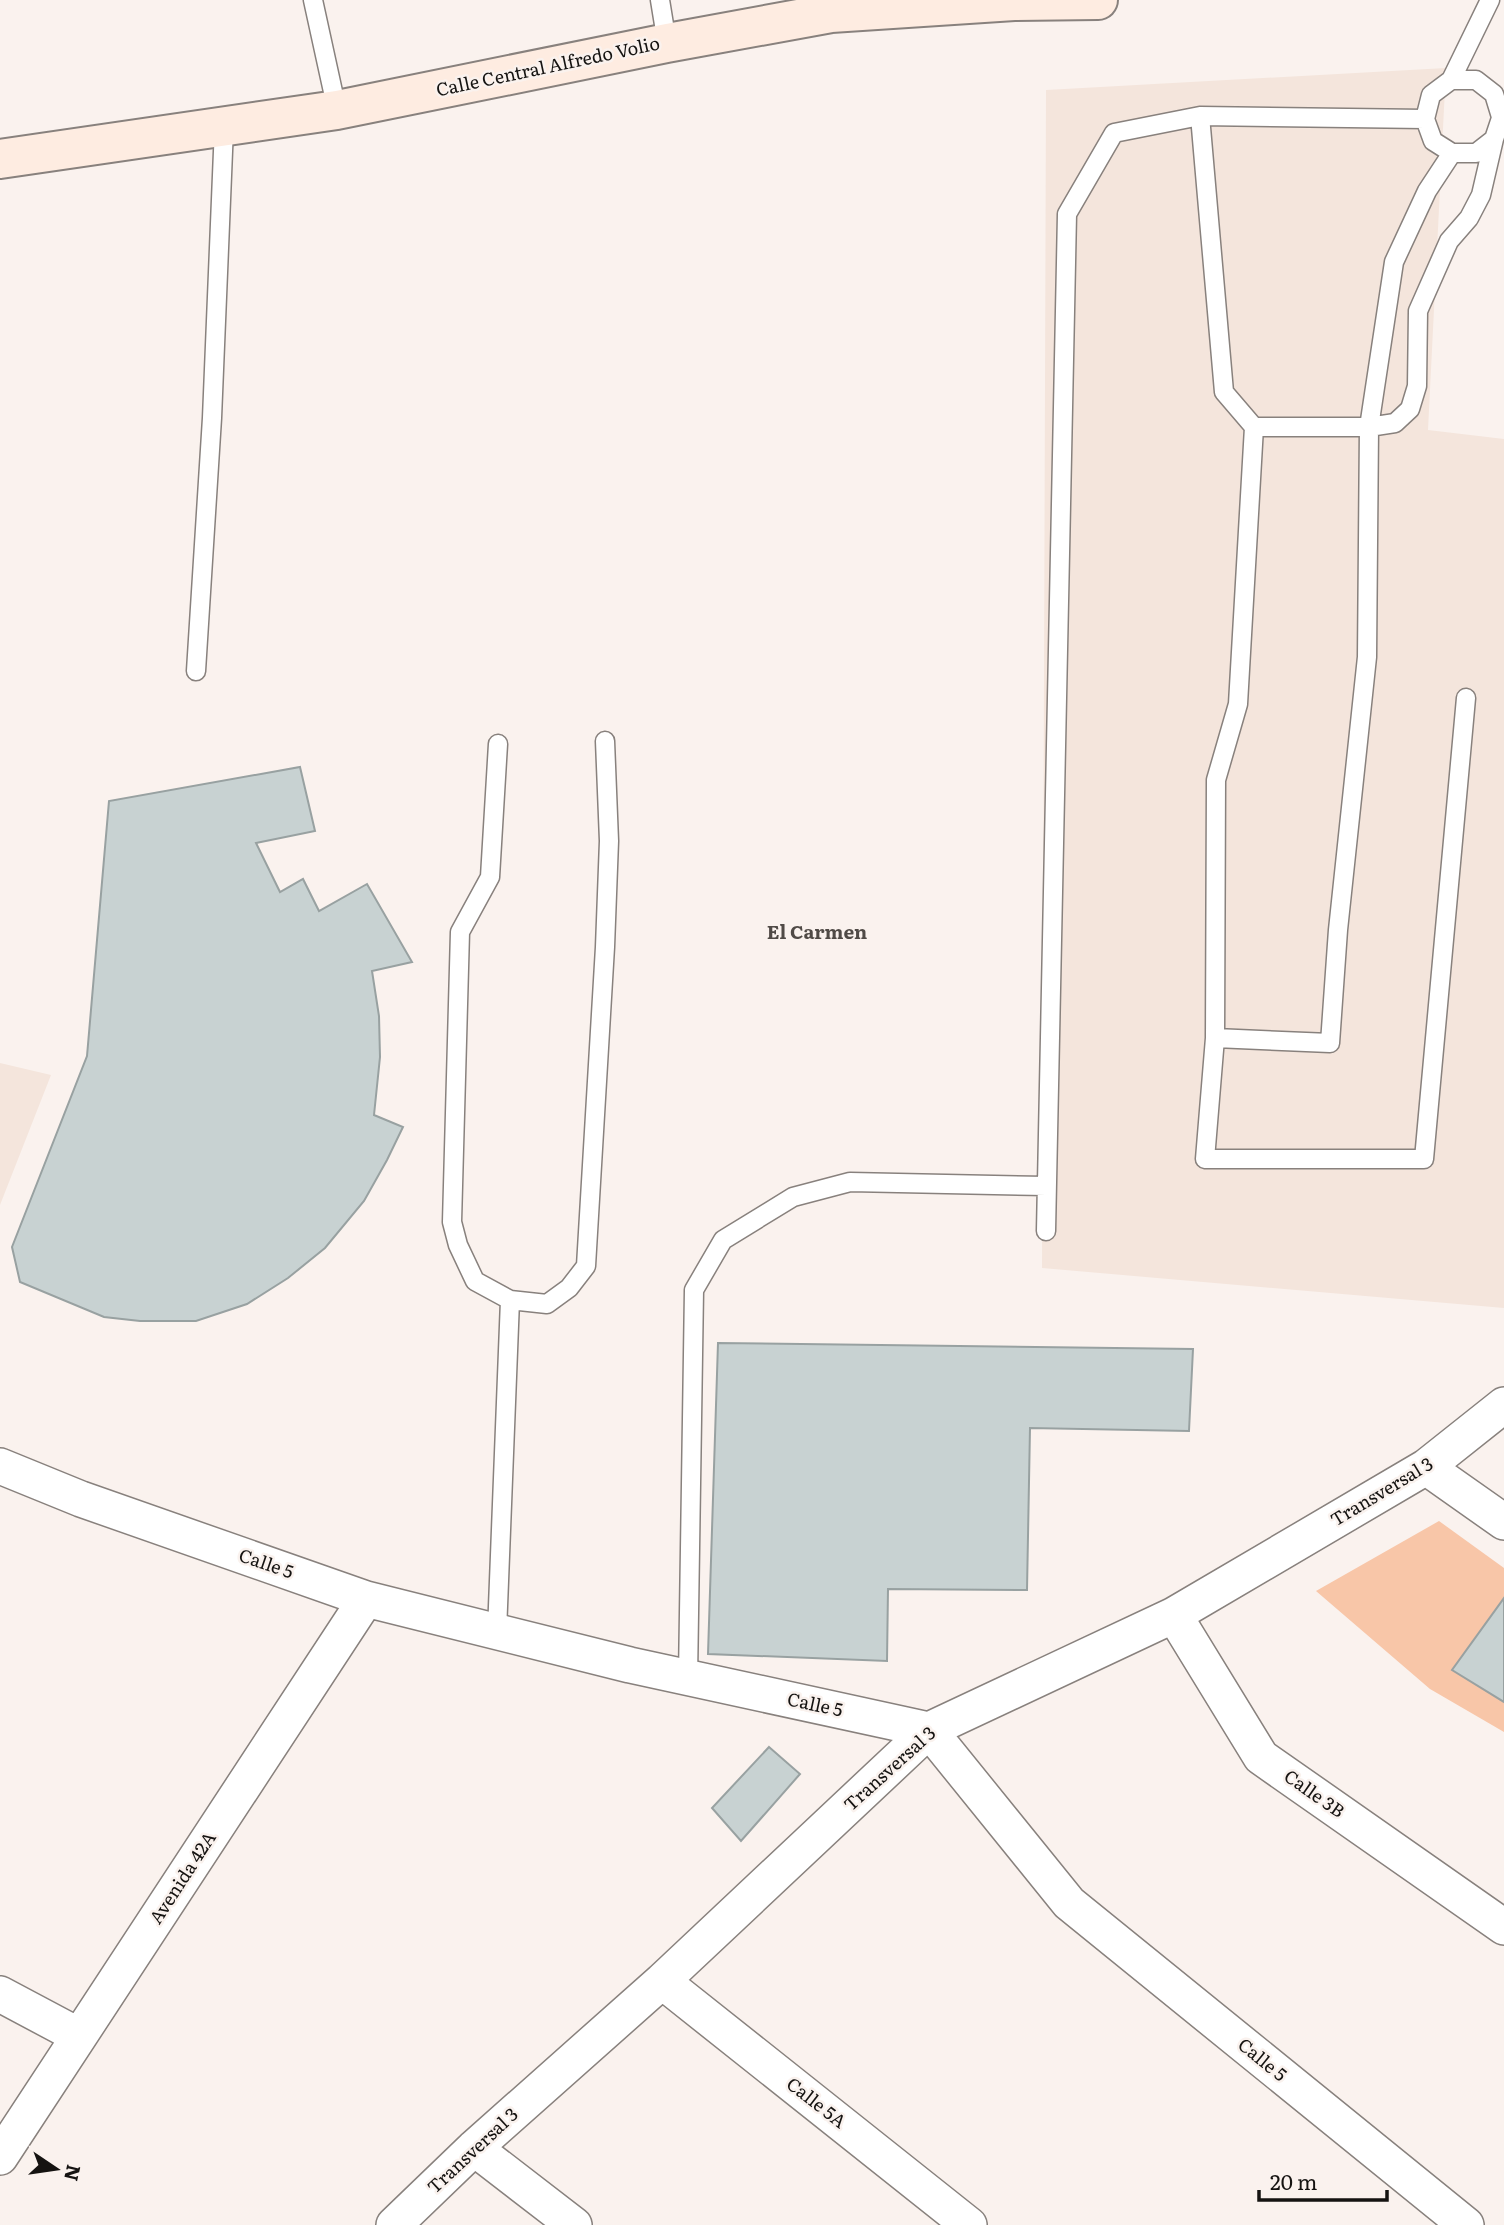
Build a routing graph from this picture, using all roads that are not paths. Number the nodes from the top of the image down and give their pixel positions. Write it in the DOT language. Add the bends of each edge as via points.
graph roads {
  1 [pos="313,0"];
  2 [pos="660,0"];
  3 [pos="1098,0"];
  4 [pos="1490,0"];
  5 [pos="1014,1"];
  6 [pos="667,43"];
  7 [pos="1451,80"];
  8 [pos="337,110"];
  9 [pos="1503,113"];
  10 [pos="1200,116"];
  11 [pos="1425,119"];
  12 [pos="224,127"];
  13 [pos="1494,139"];
  14 [pos="1452,153"];
  15 [pos="0,159"];
  16 [pos="1254,427"];
  17 [pos="1369,427"];
  18 [pos="196,671"];
  19 [pos="1466,698"];
  20 [pos="605,741"];
  21 [pos="498,744"];
  22 [pos="1215,1038"];
  23 [pos="1046,1186"];
  24 [pos="1046,1231"];
  25 [pos="510,1300"];
  26 [pos="1498,1413"];
  27 [pos="0,1466"];
  28 [pos="1426,1468"];
  29 [pos="1504,1522"];
  30 [pos="366,1599"];
  31 [pos="1174,1615"];
  32 [pos="497,1632"];
  33 [pos="688,1678"];
  34 [pos="929,1730"];
  35 [pos="1504,1927"];
  36 [pos="662,1981"];
  37 [pos="0,1994"];
  38 [pos="79,2036"];
  39 [pos="474,2148"];
  40 [pos="0,2157"];
  41 [pos="394,2225"];
  42 [pos="574,2225"];
  43 [pos="969,2225"];
  44 [pos="1466,2225"];
  1 -- 8 [label="lane"];
  2 -- 6 [label="lane"];
  3 -- 5 [label="main road, Calle Central Alfredo Volio"];
  4 -- 7 [label="lane"];
  5 -- 6 [label="main road, Calle Central Alfredo Volio" via="831,13"];
  6 -- 8 [label="main road, Calle Central Alfredo Volio"];
  7 -- 9 [label="lane" via="1476,80 1494,94"];
  7 -- 11 [label="lane" via="1431,95"];
  8 -- 12 [label="main road, Calle Central Alfredo Volio"];
  9 -- 13 [label="lane"];
  10 -- 11 [label="lane"];
  10 -- 16 [label="lane" via="1224,391"];
  10 -- 23 [label="lane" via="1114,133 1067,214"];
  11 -- 14 [label="lane" via="1433,141"];
  12 -- 15 [label="main road, Calle Central Alfredo Volio"];
  12 -- 18 [label="lane"];
  13 -- 14 [label="lane" via="1476,153"];
  13 -- 17 [label="lane" via="1481,195 1469,218 1449,240 1418,311 1417,386 1410,408 1395,423"];
  14 -- 17 [label="lane" via="1427,191 1394,262"];
  16 -- 17 [label="lane"];
  16 -- 22 [label="lane" via="1238,704 1216,780"];
  17 -- 22 [label="lane" via="1367,657 1330,1043"];
  19 -- 22 [label="lane" via="1424,1159 1205,1159"];
  20 -- 25 [label="lane" via="605,947 586,1266 569,1288 547,1304"];
  21 -- 25 [label="lane" via="490,877 460,933 452,1222 475,1280"];
  23 -- 24 [label="lane"];
  23 -- 33 [label="lane" via="850,1182 793,1196 723,1240 694,1290"];
  25 -- 32 [label="lane"];
  26 -- 28 [label="street, Transversal 3"];
  27 -- 30 [label="street, Calle 5"];
  28 -- 29 [label="street"];
  28 -- 31 [label="street, Transversal 3"];
  30 -- 32 [label="street, Calle 5"];
  30 -- 38 [label="street, Avenida 42A"];
  31 -- 34 [label="street, Transversal 3"];
  31 -- 35 [label="street, Calle 3B" via="1261,1758"];
  32 -- 33 [label="street, Calle 5"];
  33 -- 34 [label="street, Calle 5"];
  34 -- 36 [label="street, Transversal 3"];
  34 -- 44 [label="street, Calle 5" via="1069,1903"];
  36 -- 39 [label="street, Transversal 3"];
  36 -- 43 [label="street, Calle 5A"];
  37 -- 38 [label="street"];
  38 -- 40 [label="street, Avenida 42A"];
  39 -- 41 [label="street, Transversal 3"];
  39 -- 42 [label="street"];
}
